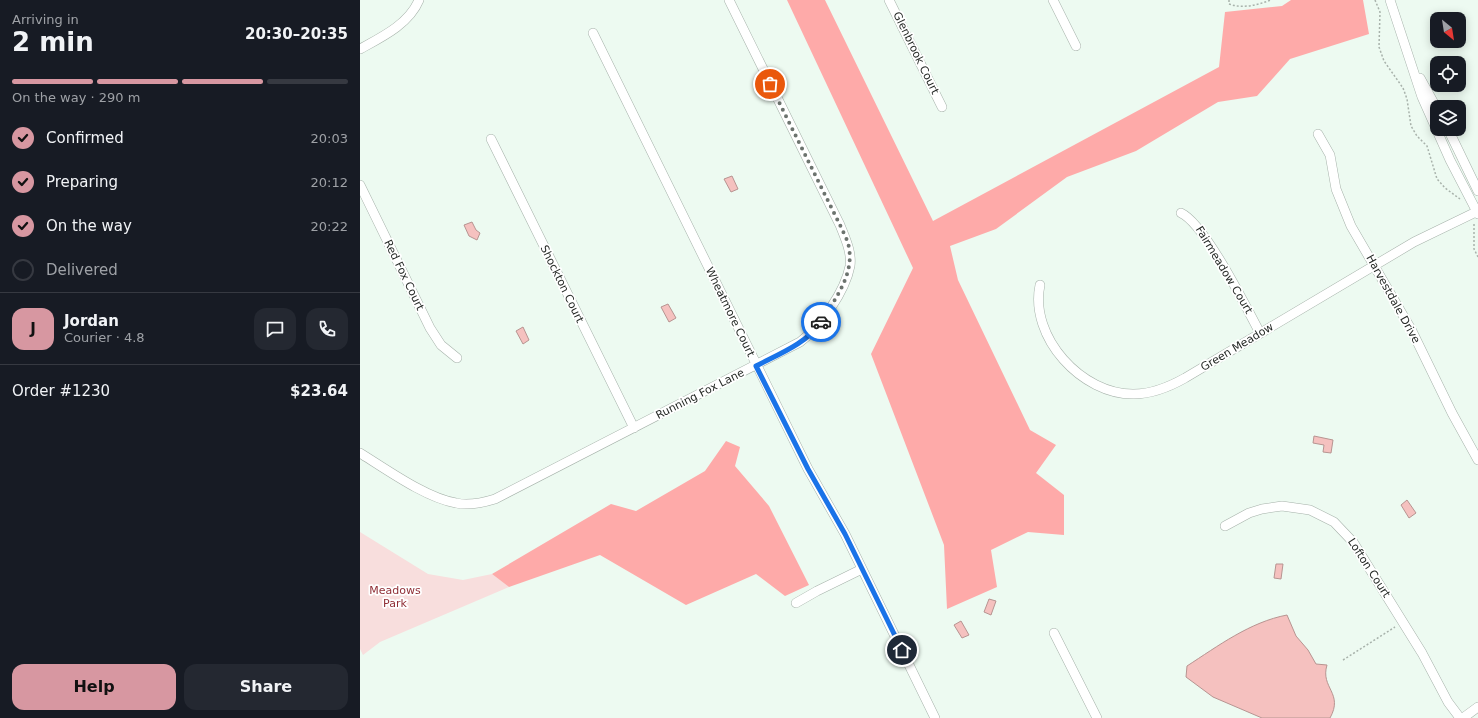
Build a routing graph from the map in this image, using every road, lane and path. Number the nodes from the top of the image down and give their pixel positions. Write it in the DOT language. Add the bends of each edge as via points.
graph roads {
  1 [pos="419,0"];
  2 [pos="729,0"];
  3 [pos="889,0"];
  4 [pos="1053,0"];
  5 [pos="1229,0"];
  6 [pos="1271,0"];
  7 [pos="1375,0"];
  8 [pos="1390,0"];
  9 [pos="593,34"];
  10 [pos="1076,46"];
  11 [pos="360,49"];
  12 [pos="1413,66"];
  13 [pos="1432,100"];
  14 [pos="942,107"];
  15 [pos="1318,134"];
  16 [pos="1451,136"];
  17 [pos="491,139"];
  18 [pos="360,185"];
  19 [pos="1478,191"];
  20 [pos="1461,201"];
  21 [pos="1181,213"];
  22 [pos="1477,214"];
  23 [pos="1478,256"];
  24 [pos="1374,265"];
  25 [pos="1040,285"];
  26 [pos="1260,333"];
  27 [pos="457,358"];
  28 [pos="756,366"];
  29 [pos="634,428"];
  30 [pos="360,453"];
  31 [pos="1478,460"];
  32 [pos="1225,526"];
  33 [pos="862,569"];
  34 [pos="796,603"];
  35 [pos="1403,622"];
  36 [pos="1054,632"];
  37 [pos="1342,660"];
  38 [pos="1478,708"];
  39 [pos="935,718"];
  40 [pos="1097,718"];
  41 [pos="1461,718"];
  1 -- 11 [label="street" via="410,15 399,25"];
  2 -- 28 [label="street, Running Fox Lane" via="849,248 850,266 842,288 820,324 800,342"];
  3 -- 14 [label="street, Glenbrook Court"];
  4 -- 10 [label="street"];
  5 -- 6 [label="path" via="1229,4 1250,6"];
  7 -- 20 [label="path" via="1380,12 1380,47 1384,61 1403,88 1411,126 1427,146 1437,179"];
  8 -- 12 [label="street"];
  9 -- 28 [label="street, Wheatmore Court"];
  12 -- 13 [label="street"];
  12 -- 22 [label="street" via="1422,97"];
  15 -- 24 [label="street, Harvestdale Drive" via="1330,155 1336,189 1343,208"];
  16 -- 19 [label="street"];
  17 -- 29 [label="street, Shockton Court"];
  18 -- 27 [label="street, Red Fox Court" via="430,328 441,345"];
  21 -- 26 [label="street, Fairmeadow Court" via="1197,225 1226,270"];
  22 -- 23 [label="path" via="1474,249"];
  22 -- 24 [label="street, Green Meadow" via="1414,242"];
  24 -- 26 [label="street, Green Meadow"];
  24 -- 31 [label="street, Harvestdale Drive" via="1411,329"];
  25 -- 26 [label="street, Green Meadow" via="1038,299 1041,320 1062,356 1087,380 1119,393 1147,393 1167,388"];
  28 -- 29 [label="street, Running Fox Lane"];
  28 -- 33 [label="street, Wheatmore Court"];
  29 -- 30 [label="street, Running Fox Lane" via="508,494 489,501 469,504 456,504 431,494"];
  32 -- 35 [label="street, Lofton Court" via="1249,513 1276,506 1296,507 1322,515 1334,522 1353,542"];
  33 -- 34 [label="street"];
  33 -- 39 [label="street, Wheatmore Court"];
  35 -- 37 [label="path"];
  35 -- 41 [label="street, Lofton Court" via="1448,702"];
  36 -- 40 [label="street"];
  38 -- 41 [label="street"];
}
